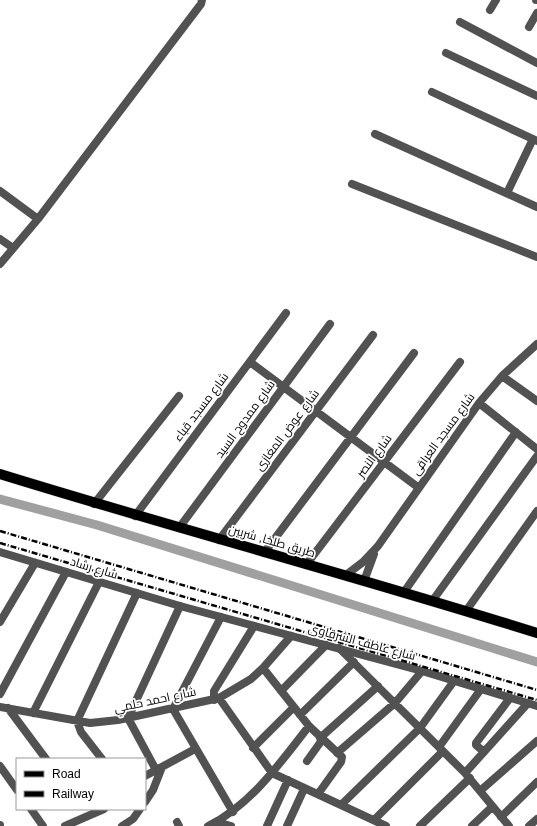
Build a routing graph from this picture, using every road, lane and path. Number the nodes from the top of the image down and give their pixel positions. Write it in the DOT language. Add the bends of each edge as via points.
graph roads {
  1 [pos="202,0"];
  2 [pos="496,0"];
  3 [pos="490,10"];
  4 [pos="537,13"];
  5 [pos="460,22"];
  6 [pos="529,27"];
  7 [pos="446,52"];
  8 [pos="537,63"];
  9 [pos="432,92"];
  10 [pos="537,96"];
  11 [pos="376,134"];
  12 [pos="535,140"];
  13 [pos="352,184"];
  14 [pos="0,191"];
  15 [pos="507,193"];
  16 [pos="537,207"];
  17 [pos="38,219"];
  18 [pos="0,239"];
  19 [pos="13,248"];
  20 [pos="537,257"];
  21 [pos="0,264"];
  22 [pos="286,314"];
  23 [pos="330,324"];
  24 [pos="373,335"];
  25 [pos="537,344"];
  26 [pos="414,353"];
  27 [pos="250,362"];
  28 [pos="460,362"];
  29 [pos="502,376"];
  30 [pos="284,387"];
  31 [pos="179,396"];
  32 [pos="537,401"];
  33 [pos="479,403"];
  34 [pos="316,411"];
  35 [pos="516,432"];
  36 [pos="350,437"];
  37 [pos="537,449"];
  38 [pos="537,456"];
  39 [pos="384,462"];
  40 [pos="0,474"];
  41 [pos="419,488"];
  42 [pos="94,504"];
  43 [pos="537,511"];
  44 [pos="135,516"];
  45 [pos="534,521"];
  46 [pos="179,528"];
  47 [pos="219,540"];
  48 [pos="378,546"];
  49 [pos="0,552"];
  50 [pos="264,553"];
  51 [pos="35,563"];
  52 [pos="306,565"];
  53 [pos="66,572"];
  54 [pos="346,575"];
  55 [pos="364,581"];
  56 [pos="99,582"];
  57 [pos="404,592"];
  58 [pos="137,593"];
  59 [pos="433,600"];
  60 [pos="180,606"];
  61 [pos="466,610"];
  62 [pos="220,617"];
  63 [pos="0,622"];
  64 [pos="254,626"];
  65 [pos="537,633"];
  66 [pos="291,636"];
  67 [pos="326,645"];
  68 [pos="339,648"];
  69 [pos="354,662"];
  70 [pos="263,668"];
  71 [pos="422,671"];
  72 [pos="454,681"];
  73 [pos="378,686"];
  74 [pos="481,689"];
  75 [pos="281,691"];
  76 [pos="0,694"];
  77 [pos="510,698"];
  78 [pos="217,699"];
  79 [pos="395,703"];
  80 [pos="528,703"];
  81 [pos="537,706"];
  82 [pos="4,707"];
  83 [pos="294,707"];
  84 [pos="173,709"];
  85 [pos="33,713"];
  86 [pos="300,715"];
  87 [pos="128,718"];
  88 [pos="77,721"];
  89 [pos="309,726"];
  90 [pos="420,728"];
  91 [pos="321,739"];
  92 [pos="537,741"];
  93 [pos="195,748"];
  94 [pos="253,748"];
  95 [pos="441,749"];
  96 [pos="484,752"];
  97 [pos="337,753"];
  98 [pos="45,758"];
  99 [pos="101,758"];
  100 [pos="307,761"];
  101 [pos="0,766"];
  102 [pos="159,769"];
  103 [pos="272,773"];
  104 [pos="146,776"];
  105 [pos="467,776"];
  106 [pos="288,780"];
  107 [pos="537,782"];
  108 [pos="304,788"];
  109 [pos="16,789"];
  110 [pos="480,791"];
  111 [pos="318,794"];
  112 [pos="146,800"];
  113 [pos="342,804"];
  114 [pos="492,807"];
  115 [pos="32,810"];
  116 [pos="85,810"];
  117 [pos="102,810"];
  118 [pos="139,810"];
  119 [pos="233,812"];
  120 [pos="89,816"];
  121 [pos="501,817"];
  122 [pos="537,819"];
  123 [pos="374,820"];
  124 [pos="217,822"];
  125 [pos="43,826"];
  126 [pos="66,826"];
  127 [pos="73,826"];
  128 [pos="122,826"];
  129 [pos="208,826"];
  130 [pos="231,826"];
  131 [pos="267,826"];
  132 [pos="287,826"];
  133 [pos="386,826"];
  134 [pos="420,826"];
  135 [pos="472,826"];
  136 [pos="508,826"];
  137 [pos="529,826"];
  1 -- 17 [label="street"];
  2 -- 3 [label="street"];
  4 -- 6 [label="street"];
  5 -- 8 [label="street"];
  7 -- 10 [label="street"];
  9 -- 12 [label="street"];
  11 -- 15 [label="street"];
  12 -- 15 [label="street"];
  13 -- 20 [label="street"];
  14 -- 17 [label="street"];
  15 -- 16 [label="street"];
  17 -- 19 [label="street"];
  18 -- 19 [label="street"];
  19 -- 21 [label="street"];
  22 -- 27 [label="street, شارع مسجد قباء"];
  23 -- 30 [label="street, شارع ممدوح السيد"];
  24 -- 34 [label="street, شارع عوض المغازى"];
  25 -- 29 [label="street, شارع مسجد العراقى"];
  26 -- 36 [label="street"];
  27 -- 30 [label="street"];
  27 -- 44 [label="street, شارع مسجد قباء"];
  28 -- 39 [label="street, شارع النصر"];
  29 -- 32 [label="street"];
  29 -- 33 [label="street, شارع مسجد العراقى"];
  30 -- 34 [label="street"];
  30 -- 46 [label="street, شارع ممدوح السيد"];
  31 -- 42 [label="street"];
  33 -- 35 [label="street"];
  33 -- 41 [label="street, شارع مسجد العراقى"];
  34 -- 36 [label="street"];
  34 -- 47 [label="street, شارع عوض المغازى"];
  35 -- 37 [label="street"];
  35 -- 57 [label="street"];
  36 -- 39 [label="street"];
  36 -- 50 [label="street"];
  38 -- 59 [label="street"];
  39 -- 41 [label="street"];
  39 -- 52 [label="street, شارع النصر"];
  40 -- 42 [label="main road, طريق طلخا, شربين"];
  41 -- 48 [label="street, شارع مسجد العراقى"];
  42 -- 44 [label="main road, طريق طلخا, شربين"];
  43 -- 45 [label="street"];
  44 -- 46 [label="main road, طريق طلخا, شربين"];
  45 -- 61 [label="street"];
  46 -- 47 [label="main road, طريق طلخا, شربين"];
  47 -- 50 [label="main road, طريق طلخا, شربين"];
  48 -- 54 [label="street, شارع مسجد العراقى"];
  48 -- 55 [label="street, شارع مسجد العراقى"];
  49 -- 51 [label="street, شارع رشاد"];
  50 -- 52 [label="main road, طريق طلخا, شربين"];
  51 -- 53 [label="street, شارع رشاد"];
  51 -- 63 [label="street"];
  52 -- 54 [label="main road, طريق طلخا, شربين"];
  53 -- 56 [label="street, شارع رشاد"];
  53 -- 76 [label="street"];
  54 -- 55 [label="main road, طريق طلخا, شربين"];
  55 -- 57 [label="main road, طريق طلخا, شربين"];
  56 -- 58 [label="street, شارع رشاد"];
  56 -- 85 [label="street"];
  57 -- 59 [label="main road, طريق طلخا, شربين"];
  58 -- 60 [label="street, شارع رشاد"];
  58 -- 88 [label="street"];
  59 -- 61 [label="main road, طريق طلخا, شربين"];
  60 -- 62 [label="street, شارع عاطف الشرقاوى"];
  60 -- 87 [label="street"];
  61 -- 65 [label="main road, طريق طلخا, شربين"];
  62 -- 64 [label="street, شارع عاطف الشرقاوى"];
  62 -- 84 [label="street"];
  64 -- 66 [label="street, شارع عاطف الشرقاوى"];
  64 -- 78 [label="street" via="214,691"];
  66 -- 67 [label="street, شارع عاطف الشرقاوى"];
  66 -- 70 [label="street, شارع احمد حلمي"];
  67 -- 68 [label="street, شارع عاطف الشرقاوى"];
  67 -- 75 [label="street"];
  68 -- 69 [label="street"];
  68 -- 71 [label="street, شارع عاطف الشرقاوى"];
  69 -- 73 [label="street"];
  69 -- 86 [label="street"];
  70 -- 75 [label="street"];
  70 -- 78 [label="street, شارع احمد حلمي" via="242,685"];
  71 -- 72 [label="street, شارع عاطف الشرقاوى"];
  71 -- 79 [label="street"];
  72 -- 74 [label="street, شارع عاطف الشرقاوى"];
  72 -- 90 [label="street"];
  73 -- 79 [label="street"];
  73 -- 91 [label="street"];
  74 -- 77 [label="street, شارع عاطف الشرقاوى"];
  74 -- 95 [label="street"];
  75 -- 83 [label="street"];
  77 -- 80 [label="street, شارع عاطف الشرقاوى"];
  77 -- 96 [label="street" via="476,743"];
  78 -- 84 [label="street, شارع احمد حلمي"];
  78 -- 94 [label="street"];
  79 -- 90 [label="street"];
  79 -- 97 [label="street"];
  80 -- 81 [label="street, شارع عاطف الشرقاوى"];
  80 -- 96 [label="street"];
  82 -- 85 [label="street, شارع احمد حلمي"];
  82 -- 98 [label="street"];
  83 -- 86 [label="street"];
  83 -- 94 [label="street"];
  84 -- 87 [label="street, شارع احمد حلمي"];
  84 -- 93 [label="street"];
  85 -- 88 [label="street, شارع احمد حلمي"];
  86 -- 89 [label="street"];
  87 -- 88 [label="street, شارع احمد حلمي" via="98,723"];
  87 -- 102 [label="street"];
  88 -- 99 [label="street" via="81,732"];
  89 -- 91 [label="street"];
  89 -- 103 [label="street"];
  90 -- 95 [label="street"];
  90 -- 113 [label="street"];
  91 -- 97 [label="street"];
  91 -- 100 [label="street"];
  92 -- 110 [label="street"];
  93 -- 102 [label="street"];
  93 -- 119 [label="street"];
  94 -- 103 [label="street"];
  95 -- 105 [label="street"];
  95 -- 123 [label="street"];
  96 -- 105 [label="street"];
  97 -- 111 [label="street" via="342,760"];
  101 -- 109 [label="street"];
  102 -- 104 [label="street"];
  102 -- 112 [label="street" via="153,790"];
  103 -- 106 [label="street"];
  103 -- 119 [label="street"];
  105 -- 110 [label="street"];
  105 -- 134 [label="street"];
  106 -- 108 [label="street"];
  106 -- 131 [label="street"];
  107 -- 121 [label="street"];
  108 -- 111 [label="street"];
  108 -- 132 [label="street"];
  110 -- 114 [label="street"];
  111 -- 113 [label="street"];
  113 -- 123 [label="street"];
  114 -- 121 [label="street"];
  114 -- 135 [label="street"];
  115 -- 125 [label="street"];
  116 -- 120 [label="street"];
  117 -- 120 [label="street"];
  118 -- 128 [label="street" via="133,819"];
  119 -- 124 [label="street"];
  120 -- 126 [label="street"];
  121 -- 136 [label="street"];
  122 -- 137 [label="street"];
  123 -- 133 [label="street"];
  124 -- 129 [label="street"];
  124 -- 130 [label="street"];
  126 -- 127 [label="street"];
}
